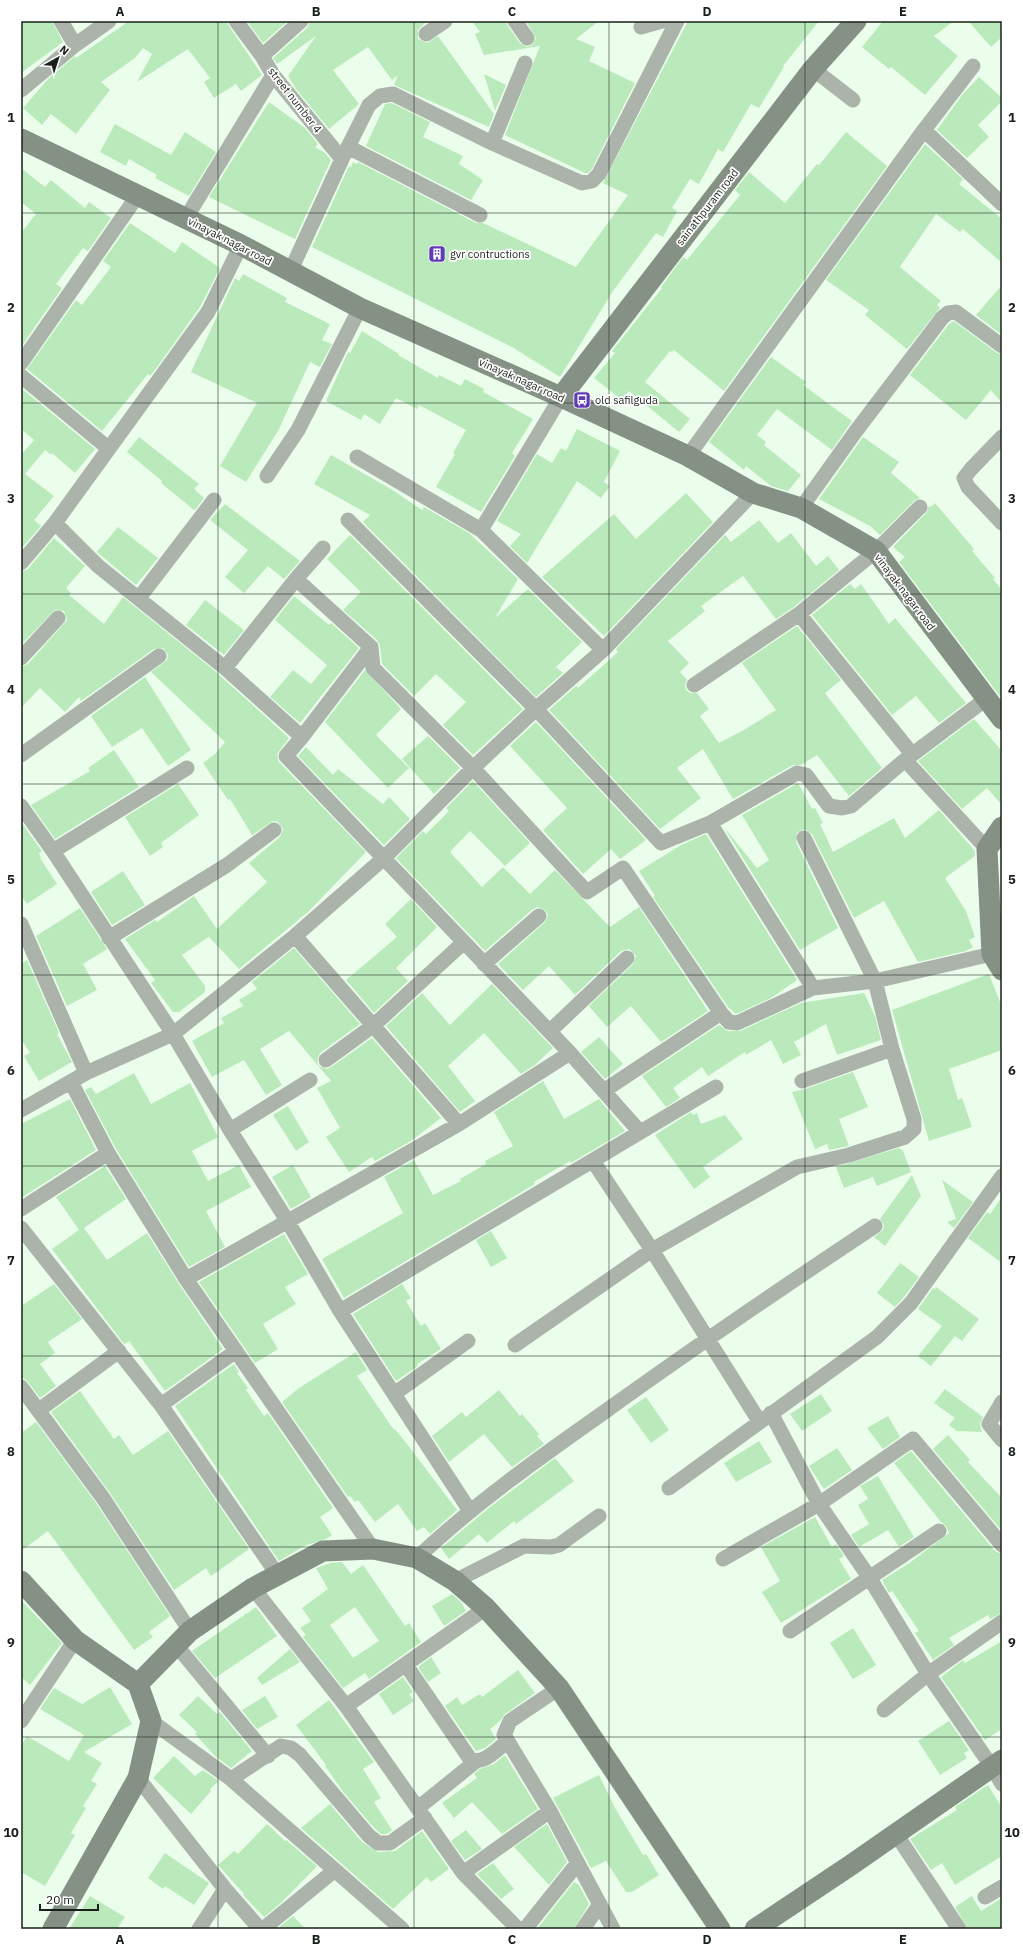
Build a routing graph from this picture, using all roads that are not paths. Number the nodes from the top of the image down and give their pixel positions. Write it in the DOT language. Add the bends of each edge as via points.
graph roads {
  1 [pos="61,21"];
  2 [pos="109,21"];
  3 [pos="236,21"];
  4 [pos="301,21"];
  5 [pos="445,21"];
  6 [pos="515,21"];
  7 [pos="662,21"];
  8 [pos="677,21"];
  9 [pos="855,21"];
  10 [pos="641,27"];
  11 [pos="426,34"];
  12 [pos="527,38"];
  13 [pos="75,45"];
  14 [pos="262,56"];
  15 [pos="525,63"];
  16 [pos="973,66"];
  17 [pos="813,69"];
  18 [pos="273,75"];
  19 [pos="21,90"];
  20 [pos="853,100"];
  21 [pos="924,130"];
  22 [pos="21,139"];
  23 [pos="492,143"];
  24 [pos="345,153"];
  25 [pos="138,195"];
  26 [pos="1002,204"];
  27 [pos="480,215"];
  28 [pos="186,218"];
  29 [pos="241,245"];
  30 [pos="290,272"];
  31 [pos="360,308"];
  32 [pos="1002,346"];
  33 [pos="21,363"];
  34 [pos="21,376"];
  35 [pos="561,397"];
  36 [pos="1002,437"];
  37 [pos="108,448"];
  38 [pos="688,456"];
  39 [pos="357,457"];
  40 [pos="268,476"];
  41 [pos="753,493"];
  42 [pos="214,500"];
  43 [pos="920,507"];
  44 [pos="801,508"];
  45 [pos="348,520"];
  46 [pos="1002,522"];
  47 [pos="56,523"];
  48 [pos="481,530"];
  49 [pos="323,548"];
  50 [pos="876,551"];
  51 [pos="21,563"];
  52 [pos="296,578"];
  53 [pos="139,598"];
  54 [pos="799,614"];
  55 [pos="58,618"];
  56 [pos="371,647"];
  57 [pos="604,650"];
  58 [pos="159,656"];
  59 [pos="21,658"];
  60 [pos="225,668"];
  61 [pos="694,685"];
  62 [pos="986,699"];
  63 [pos="536,709"];
  64 [pos="1002,719"];
  65 [pos="302,737"];
  66 [pos="21,756"];
  67 [pos="909,757"];
  68 [pos="187,768"];
  69 [pos="472,768"];
  70 [pos="21,806"];
  71 [pos="710,823"];
  72 [pos="1002,827"];
  73 [pos="274,830"];
  74 [pos="804,838"];
  75 [pos="987,849"];
  76 [pos="53,851"];
  77 [pos="384,858"];
  78 [pos="539,916"];
  79 [pos="21,924"];
  80 [pos="295,936"];
  81 [pos="109,938"];
  82 [pos="464,942"];
  83 [pos="627,958"];
  84 [pos="997,962"];
  85 [pos="484,964"];
  86 [pos="875,981"];
  87 [pos="813,988"];
  88 [pos="720,1014"];
  89 [pos="374,1025"];
  90 [pos="550,1031"];
  91 [pos="173,1034"];
  92 [pos="892,1049"];
  93 [pos="570,1053"];
  94 [pos="326,1060"];
  95 [pos="86,1073"];
  96 [pos="310,1080"];
  97 [pos="802,1081"];
  98 [pos="71,1082"];
  99 [pos="716,1087"];
  100 [pos="604,1090"];
  101 [pos="21,1110"];
  102 [pos="459,1124"];
  103 [pos="230,1130"];
  104 [pos="640,1132"];
  105 [pos="108,1153"];
  106 [pos="593,1161"];
  107 [pos="1002,1176"];
  108 [pos="21,1209"];
  109 [pos="288,1222"];
  110 [pos="875,1226"];
  111 [pos="21,1228"];
  112 [pos="652,1250"];
  113 [pos="186,1279"];
  114 [pos="340,1311"];
  115 [pos="707,1338"];
  116 [pos="468,1341"];
  117 [pos="515,1345"];
  118 [pos="119,1351"];
  119 [pos="236,1351"];
  120 [pos="21,1386"];
  121 [pos="394,1394"];
  122 [pos="1002,1402"];
  123 [pos="161,1405"];
  124 [pos="39,1410"];
  125 [pos="765,1417"];
  126 [pos="1002,1440"];
  127 [pos="669,1488"];
  128 [pos="819,1504"];
  129 [pos="470,1511"];
  130 [pos="599,1516"];
  131 [pos="939,1531"];
  132 [pos="1002,1545"];
  133 [pos="373,1550"];
  134 [pos="417,1558"];
  135 [pos="723,1559"];
  136 [pos="277,1574"];
  137 [pos="869,1577"];
  138 [pos="455,1581"];
  139 [pos="21,1582"];
  140 [pos="253,1588"];
  141 [pos="486,1608"];
  142 [pos="1002,1622"];
  143 [pos="790,1631"];
  144 [pos="183,1638"];
  145 [pos="75,1640"];
  146 [pos="406,1665"];
  147 [pos="928,1674"];
  148 [pos="138,1684"];
  149 [pos="559,1688"];
  150 [pos="346,1706"];
  151 [pos="884,1710"];
  152 [pos="21,1721"];
  153 [pos="151,1721"];
  154 [pos="507,1742"];
  155 [pos="268,1756"];
  156 [pos="475,1762"];
  157 [pos="999,1770"];
  158 [pos="138,1778"];
  159 [pos="232,1779"];
  160 [pos="550,1811"];
  161 [pos="422,1814"];
  162 [pos="896,1834"];
  163 [pos="578,1864"];
  164 [pos="335,1870"];
  165 [pos="463,1873"];
  166 [pos="1002,1886"];
  167 [pos="225,1888"];
  168 [pos="985,1897"];
  169 [pos="600,1904"];
  170 [pos="53,1929"];
  171 [pos="199,1929"];
  172 [pos="260,1929"];
  173 [pos="263,1929"];
  174 [pos="402,1929"];
  175 [pos="518,1929"];
  176 [pos="525,1929"];
  177 [pos="583,1929"];
  178 [pos="613,1929"];
  179 [pos="720,1929"];
  180 [pos="755,1929"];
  181 [pos="959,1929"];
  1 -- 13 [label="street"];
  2 -- 13 [label="street"];
  3 -- 14 [label="street, street number 4"];
  4 -- 14 [label="street"];
  5 -- 11 [label="street"];
  6 -- 12 [label="street"];
  7 -- 10 [label="street"];
  8 -- 23 [label="street" via="599,174 592,181 582,183"];
  9 -- 17 [label="street, sainathpuram road"];
  13 -- 19 [label="street"];
  14 -- 18 [label="street, street number 4"];
  15 -- 23 [label="street"];
  16 -- 21 [label="street"];
  17 -- 20 [label="street"];
  17 -- 35 [label="street, sainathpuram road"];
  18 -- 24 [label="street, street number 4"];
  18 -- 28 [label="street"];
  21 -- 26 [label="street"];
  21 -- 38 [label="street"];
  22 -- 25 [label="street, vinayak nagar road"];
  23 -- 24 [label="street" via="393,94 380,96 369,105"];
  24 -- 27 [label="street"];
  24 -- 30 [label="street"];
  25 -- 28 [label="street, vinayak nagar road"];
  25 -- 33 [label="street"];
  28 -- 29 [label="street, vinayak nagar road"];
  29 -- 30 [label="street, vinayak nagar road"];
  29 -- 37 [label="street" via="208,312"];
  30 -- 31 [label="street, vinayak nagar road"];
  31 -- 35 [label="street, vinayak nagar road"];
  31 -- 40 [label="street" via="298,430"];
  32 -- 44 [label="street" via="956,312 948,313 856,430"];
  34 -- 37 [label="street"];
  35 -- 38 [label="street, vinayak nagar road"];
  35 -- 48 [label="street"];
  36 -- 46 [label="street" via="964,478 968,487"];
  37 -- 47 [label="street"];
  38 -- 41 [label="street, vinayak nagar road"];
  39 -- 48 [label="street"];
  41 -- 44 [label="street, vinayak nagar road"];
  41 -- 57 [label="street"];
  42 -- 53 [label="street"];
  43 -- 50 [label="street"];
  44 -- 50 [label="street, vinayak nagar road"];
  45 -- 63 [label="street"];
  47 -- 51 [label="street"];
  47 -- 53 [label="street" via="98,566"];
  48 -- 57 [label="street"];
  49 -- 52 [label="street"];
  50 -- 54 [label="street"];
  50 -- 62 [label="street, vinayak nagar road"];
  52 -- 56 [label="street"];
  52 -- 60 [label="street"];
  53 -- 60 [label="street"];
  54 -- 61 [label="street"];
  54 -- 67 [label="street"];
  55 -- 59 [label="street"];
  56 -- 65 [label="street"];
  56 -- 69 [label="street" via="373,668"];
  57 -- 63 [label="street"];
  58 -- 66 [label="street"];
  60 -- 65 [label="street"];
  62 -- 64 [label="street, vinayak nagar road"];
  62 -- 67 [label="street"];
  63 -- 69 [label="street"];
  63 -- 71 [label="street" via="661,843"];
  65 -- 77 [label="street" via="286,756"];
  67 -- 71 [label="street" via="851,806 829,806 806,775 797,773"];
  67 -- 75 [label="street"];
  68 -- 76 [label="street"];
  69 -- 77 [label="street"];
  69 -- 88 [label="street" via="587,892 623,868"];
  70 -- 76 [label="street"];
  71 -- 87 [label="street"];
  72 -- 75 [label="street"];
  73 -- 81 [label="street" via="227,865"];
  74 -- 86 [label="street"];
  75 -- 84 [label="street"];
  76 -- 81 [label="street"];
  77 -- 80 [label="street"];
  77 -- 82 [label="street"];
  78 -- 85 [label="street"];
  79 -- 95 [label="street"];
  80 -- 89 [label="street"];
  80 -- 91 [label="street"];
  81 -- 91 [label="street"];
  82 -- 85 [label="street"];
  82 -- 89 [label="street"];
  83 -- 90 [label="street"];
  84 -- 86 [label="street"];
  85 -- 90 [label="street"];
  86 -- 87 [label="street"];
  86 -- 92 [label="street"];
  87 -- 88 [label="street" via="737,1023 729,1022"];
  88 -- 100 [label="street"];
  89 -- 94 [label="street"];
  89 -- 102 [label="street"];
  90 -- 93 [label="street"];
  91 -- 95 [label="street"];
  91 -- 103 [label="street"];
  92 -- 97 [label="street"];
  92 -- 112 [label="street" via="914,1119 914,1129 905,1137 849,1155 797,1167"];
  93 -- 100 [label="street"];
  93 -- 102 [label="street"];
  95 -- 98 [label="street"];
  96 -- 103 [label="street"];
  98 -- 101 [label="street"];
  98 -- 105 [label="street"];
  99 -- 104 [label="street"];
  100 -- 104 [label="street"];
  102 -- 109 [label="street"];
  103 -- 109 [label="street"];
  104 -- 106 [label="street"];
  105 -- 108 [label="street"];
  105 -- 113 [label="street"];
  106 -- 112 [label="street"];
  106 -- 114 [label="street"];
  107 -- 125 [label="street" via="911,1304 877,1337"];
  109 -- 113 [label="street"];
  109 -- 114 [label="street"];
  110 -- 115 [label="street"];
  111 -- 118 [label="street"];
  112 -- 115 [label="street"];
  112 -- 117 [label="street"];
  113 -- 119 [label="street"];
  114 -- 121 [label="street"];
  115 -- 125 [label="street"];
  115 -- 129 [label="street"];
  116 -- 121 [label="street"];
  118 -- 123 [label="street"];
  118 -- 124 [label="street"];
  119 -- 123 [label="street"];
  119 -- 133 [label="street"];
  120 -- 124 [label="street"];
  121 -- 129 [label="street"];
  122 -- 126 [label="street" via="989,1424"];
  123 -- 136 [label="street"];
  124 -- 144 [label="street" via="103,1498"];
  125 -- 127 [label="street"];
  125 -- 128 [label="street"];
  128 -- 132 [label="street" via="913,1439"];
  128 -- 135 [label="street"];
  128 -- 137 [label="street"];
  129 -- 134 [label="street"];
  130 -- 138 [label="street" via="559,1545 524,1546"];
  131 -- 137 [label="street"];
  133 -- 134 [label="street"];
  133 -- 136 [label="street" via="323,1551"];
  134 -- 138 [label="street"];
  136 -- 140 [label="street"];
  137 -- 143 [label="street"];
  137 -- 147 [label="street"];
  138 -- 141 [label="street"];
  139 -- 145 [label="street"];
  140 -- 144 [label="street"];
  140 -- 150 [label="street"];
  141 -- 146 [label="street"];
  141 -- 149 [label="street"];
  142 -- 147 [label="street"];
  144 -- 148 [label="street"];
  144 -- 155 [label="street"];
  145 -- 148 [label="street"];
  145 -- 152 [label="street"];
  146 -- 150 [label="street"];
  146 -- 156 [label="street" via="470,1759"];
  147 -- 151 [label="street"];
  147 -- 157 [label="street"];
  148 -- 153 [label="street"];
  149 -- 154 [label="street" via="510,1720 504,1735"];
  149 -- 179 [label="street"];
  150 -- 161 [label="street"];
  153 -- 158 [label="street"];
  153 -- 159 [label="street"];
  154 -- 156 [label="street" via="481,1761"];
  154 -- 160 [label="street"];
  155 -- 159 [label="street"];
  155 -- 161 [label="street" via="281,1746 292,1748 378,1843 390,1843"];
  156 -- 161 [label="street"];
  157 -- 162 [label="street"];
  158 -- 167 [label="street"];
  158 -- 170 [label="street"];
  159 -- 164 [label="street"];
  160 -- 163 [label="street"];
  160 -- 165 [label="street"];
  161 -- 165 [label="street"];
  162 -- 180 [label="street"];
  162 -- 181 [label="street"];
  163 -- 169 [label="street"];
  163 -- 176 [label="street"];
  164 -- 173 [label="street"];
  164 -- 174 [label="street"];
  165 -- 175 [label="street"];
  166 -- 168 [label="street"];
  167 -- 171 [label="street"];
  167 -- 172 [label="street"];
  169 -- 177 [label="street"];
  169 -- 178 [label="street"];
}
